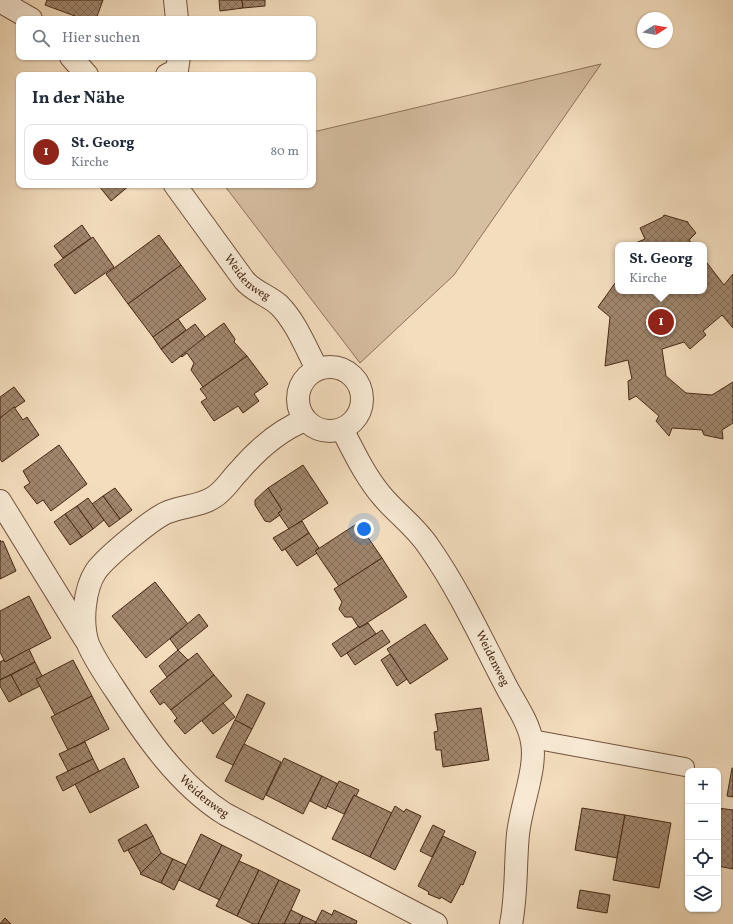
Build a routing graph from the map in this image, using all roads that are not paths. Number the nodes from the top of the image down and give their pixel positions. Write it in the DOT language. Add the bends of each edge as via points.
graph roads {
  1 [pos="175,0"];
  2 [pos="0,1"];
  3 [pos="26,16"];
  4 [pos="177,16"];
  5 [pos="74,60"];
  6 [pos="178,60"];
  7 [pos="84,72"];
  8 [pos="172,72"];
  9 [pos="177,188"];
  10 [pos="318,369"];
  11 [pos="305,420"];
  12 [pos="342,429"];
  13 [pos="0,501"];
  14 [pos="88,643"];
  15 [pos="532,739"];
  16 [pos="685,767"];
  17 [pos="436,924"];
  18 [pos="511,924"];
  1 -- 4 [label="street"];
  2 -- 3 [label="street"];
  5 -- 7 [label="street"];
  6 -- 8 [label="street" via="176,70"];
  9 -- 10 [label="street, Weidenweg" via="244,280 282,310"];
  10 -- 11 [label="street" via="309,374 298,391 297,401"];
  10 -- 12 [label="street" via="341,369 359,384 362,394 358,415"];
  11 -- 12 [label="street" via="322,430"];
  11 -- 14 [label="street, Weidenweg" via="277,436 240,469 216,496 167,512 102,563 94,576 87,600 85,621"];
  12 -- 15 [label="street, Weidenweg" via="373,485 413,526 433,553 476,629"];
  13 -- 14 [label="street, Weidenweg"];
  14 -- 17 [label="street, Weidenweg" via="108,680 136,721 174,770 198,795 225,814"];
  15 -- 16 [label="lane"];
  15 -- 18 [label="street, Weidenweg" via="533,760 521,808"];
}
